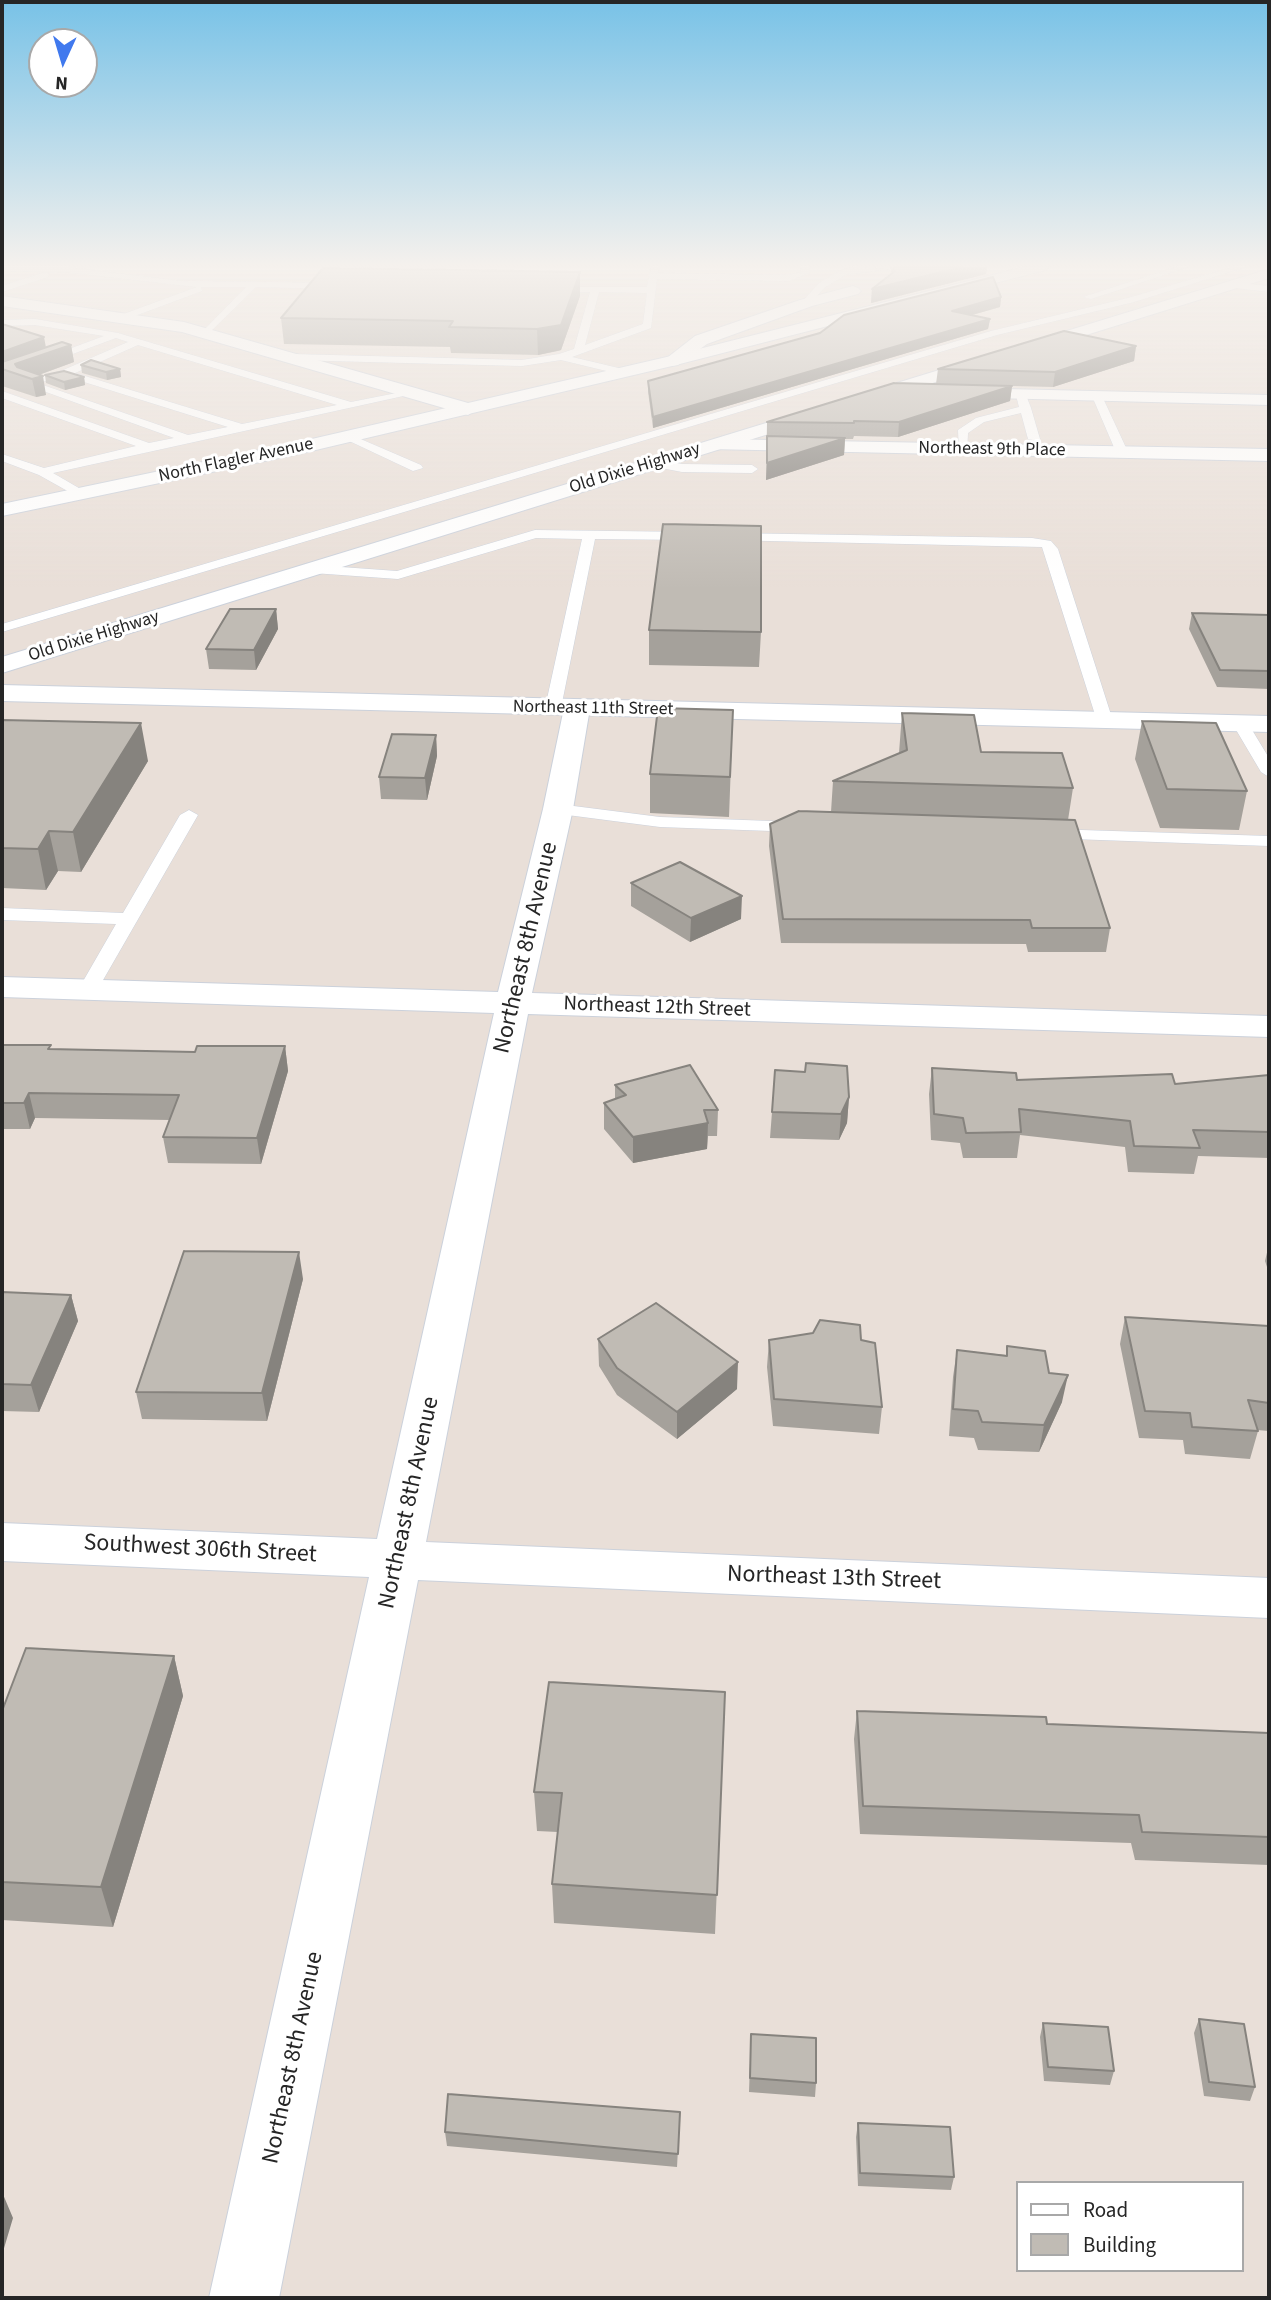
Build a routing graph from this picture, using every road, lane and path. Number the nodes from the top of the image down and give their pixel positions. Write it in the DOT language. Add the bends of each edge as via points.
graph roads {
  1 [pos="60,374"];
  2 [pos="69,374"];
  3 [pos="245,374"];
  4 [pos="350,374"];
  5 [pos="613,374"];
  6 [pos="858,374"];
  7 [pos="941,374"];
  8 [pos="887,391"];
  9 [pos="412,393"];
  10 [pos="2,394"];
  11 [pos="1097,396"];
  12 [pos="1269,400"];
  13 [pos="1023,401"];
  14 [pos="349,405"];
  15 [pos="468,409"];
  16 [pos="241,428"];
  17 [pos="349,437"];
  18 [pos="187,439"];
  19 [pos="1034,439"];
  20 [pos="716,445"];
  21 [pos="148,447"];
  22 [pos="963,449"];
  23 [pos="1122,452"];
  24 [pos="1269,455"];
  25 [pos="2,457"];
  26 [pos="655,463"];
  27 [pos="417,468"];
  28 [pos="752,468"];
  29 [pos="43,472"];
  30 [pos="80,494"];
  31 [pos="2,510"];
  32 [pos="589,535"];
  33 [pos="313,569"];
  34 [pos="2,628"];
  35 [pos="81,640"];
  36 [pos="2,665"];
  37 [pos="2,693"];
  38 [pos="104,696"];
  39 [pos="565,708"];
  40 [pos="1105,721"];
  41 [pos="1240,723"];
  42 [pos="1269,724"];
  43 [pos="1269,772"];
  44 [pos="558,809"];
  45 [pos="189,815"];
  46 [pos="811,827"];
  47 [pos="1031,834"];
  48 [pos="1269,841"];
  49 [pos="2,914"];
  50 [pos="129,919"];
  51 [pos="2,987"];
  52 [pos="88,990"];
  53 [pos="513,1003"];
  54 [pos="1269,1027"];
  55 [pos="2,1542"];
  56 [pos="399,1559"];
  57 [pos="1269,1598"];
  58 [pos="244,2298"];
  1 -- 18 [label="lane" via="26,383"];
  2 -- 16 [label="lane"];
  3 -- 14 [label="lane"];
  4 -- 9 [label="street"];
  5 -- 15 [label="street, North Flagler Avenue"];
  6 -- 34 [label="lane"];
  7 -- 8 [label="street, Old Dixie Highway"];
  8 -- 13 [label="street"];
  8 -- 20 [label="street, Old Dixie Highway"];
  9 -- 14 [label="lane"];
  9 -- 15 [label="street"];
  10 -- 21 [label="lane"];
  11 -- 12 [label="street"];
  11 -- 13 [label="street"];
  11 -- 23 [label="lane"];
  13 -- 19 [label="lane"];
  13 -- 22 [label="lane" via="961,432"];
  14 -- 16 [label="lane"];
  15 -- 17 [label="street, North Flagler Avenue"];
  16 -- 18 [label="lane"];
  17 -- 27 [label="lane"];
  17 -- 30 [label="street, North Flagler Avenue"];
  18 -- 21 [label="lane"];
  20 -- 22 [label="street, Northeast 9th Place"];
  20 -- 26 [label="street, Old Dixie Highway"];
  21 -- 29 [label="lane"];
  22 -- 23 [label="street, Northeast 9th Place"];
  23 -- 24 [label="street, Northeast 9th Place"];
  25 -- 29 [label="lane"];
  26 -- 28 [label="lane" via="682,468"];
  26 -- 33 [label="street, Old Dixie Highway"];
  29 -- 30 [label="lane"];
  30 -- 31 [label="street, North Flagler Avenue"];
  32 -- 33 [label="lane" via="535,534 398,575"];
  32 -- 39 [label="lane"];
  32 -- 40 [label="lane" via="1046,544"];
  33 -- 35 [label="street, Old Dixie Highway"];
  35 -- 36 [label="street, Old Dixie Highway"];
  35 -- 38 [label="street" via="77,668"];
  37 -- 38 [label="street, Northeast 11th Street"];
  38 -- 39 [label="street, Northeast 11th Street"];
  39 -- 40 [label="street, Northeast 11th Street"];
  39 -- 44 [label="street, Northeast 8th Avenue"];
  40 -- 41 [label="street, Northeast 11th Street"];
  41 -- 42 [label="street, Northeast 11th Street"];
  41 -- 43 [label="lane"];
  44 -- 46 [label="lane" via="660,822"];
  44 -- 53 [label="street, Northeast 8th Avenue"];
  45 -- 50 [label="lane"];
  47 -- 48 [label="lane"];
  49 -- 50 [label="lane"];
  50 -- 52 [label="lane"];
  51 -- 52 [label="street, Northeast 12th Street"];
  52 -- 53 [label="street, Northeast 12th Street"];
  53 -- 54 [label="street, Northeast 12th Street"];
  53 -- 56 [label="street, Northeast 8th Avenue"];
  55 -- 56 [label="street, Southwest 306th Street"];
  56 -- 57 [label="street, Northeast 13th Street"];
  56 -- 58 [label="street, Northeast 8th Avenue"];
}
